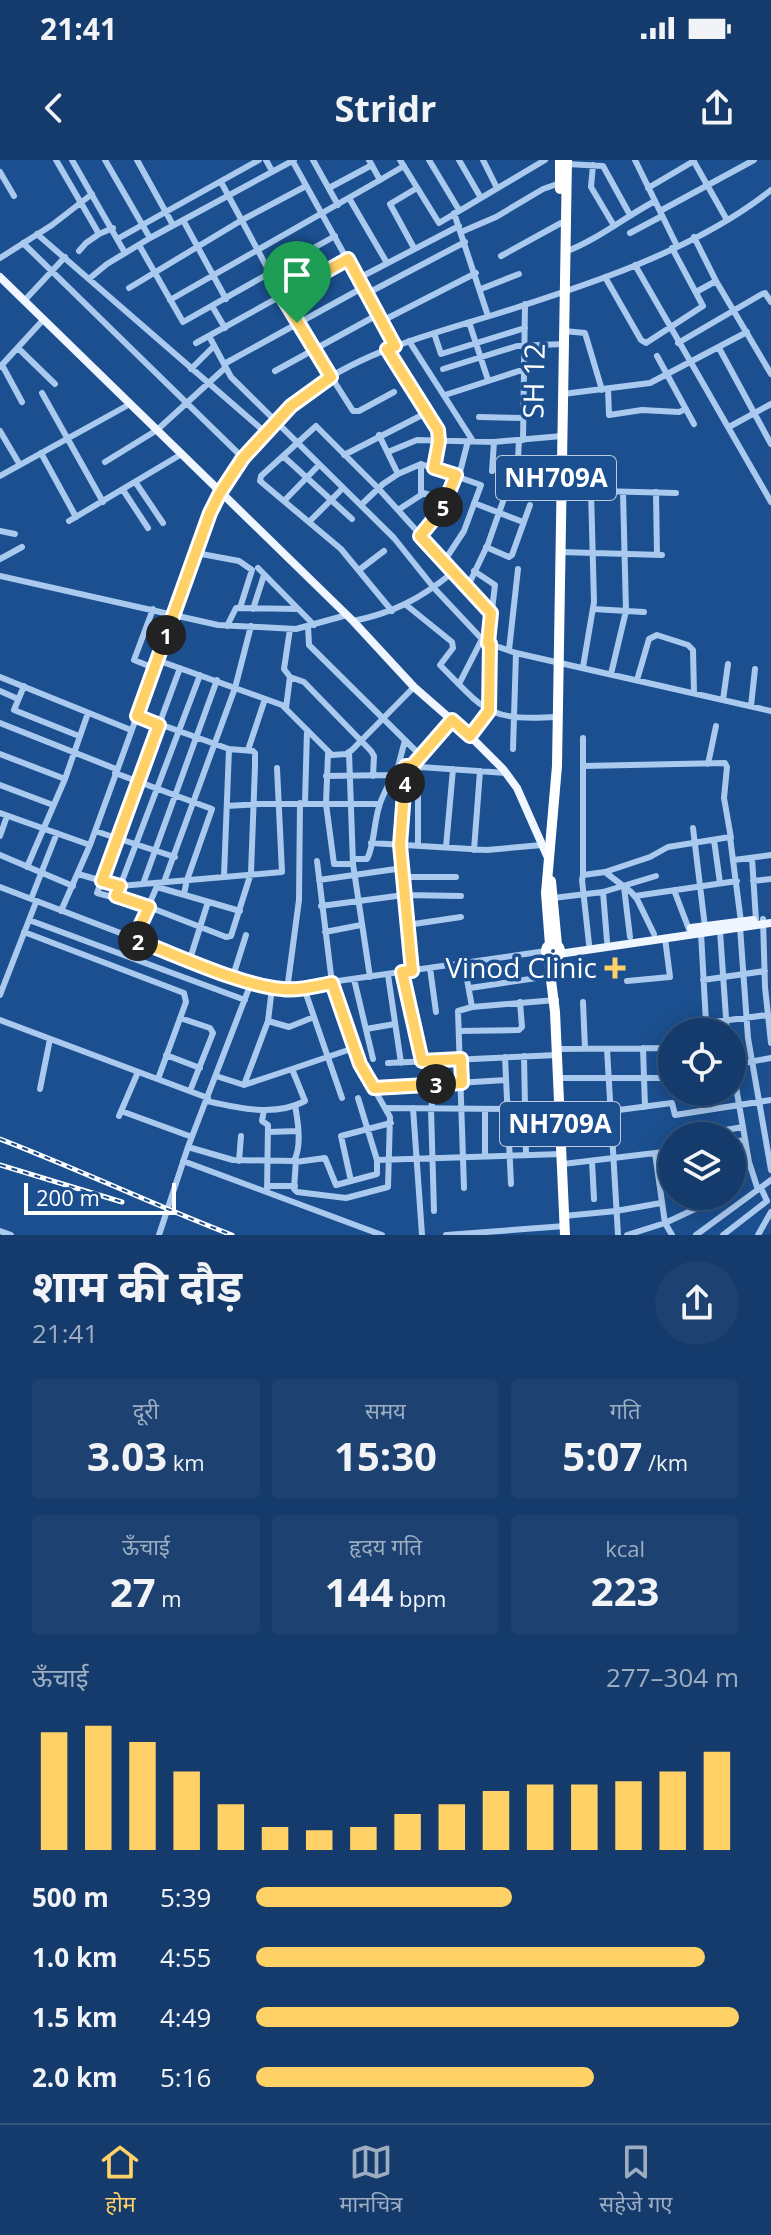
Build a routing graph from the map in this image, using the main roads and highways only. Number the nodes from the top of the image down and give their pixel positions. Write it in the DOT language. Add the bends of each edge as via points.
graph roads {
  1 [pos="565,161"];
  2 [pos="0,277"];
  3 [pos="562,291"];
  4 [pos="561,344"];
  5 [pos="559,436"];
  6 [pos="555,661"];
  7 [pos="549,863"];
  8 [pos="765,921"];
  9 [pos="740,924"];
  10 [pos="703,930"];
  11 [pos="690,931"];
  12 [pos="554,951"];
  13 [pos="554,1000"];
  14 [pos="565,1226"];
  1 -- 3 [label="highway, SH 12 / NH709A"];
  1 -- 3 [label="highway, SH 12 / NH709A" via="560,183"];
  2 -- 7 [label="main road" via="506,773"];
  3 -- 4 [label="highway, SH 12 / NH709A"];
  3 -- 4 [label="highway, SH 12 / NH709A"];
  4 -- 5 [label="highway, SH 12 / NH709A"];
  4 -- 5 [label="highway, SH 12 / NH709A"];
  5 -- 6 [label="highway, SH 12 / NH709A"];
  5 -- 6 [label="highway, SH 12 / NH709A"];
  6 -- 7 [label="highway, SH 12 / NH709A"];
  7 -- 12 [label="highway, SH 12 / NH709A"];
  7 -- 12 [label="highway, SH 12 / NH709A" via="546,893"];
  8 -- 9 [label="main road"];
  9 -- 10 [label="main road"];
  9 -- 10 [label="main road"];
  10 -- 11 [label="main road"];
  11 -- 12 [label="main road"];
  11 -- 12 [label="main road"];
  12 -- 13 [label="highway, SH 12 / NH709A"];
  12 -- 13 [label="highway, SH 12 / NH709A"];
  13 -- 14 [label="highway, SH 12 / NH709A"];
}
